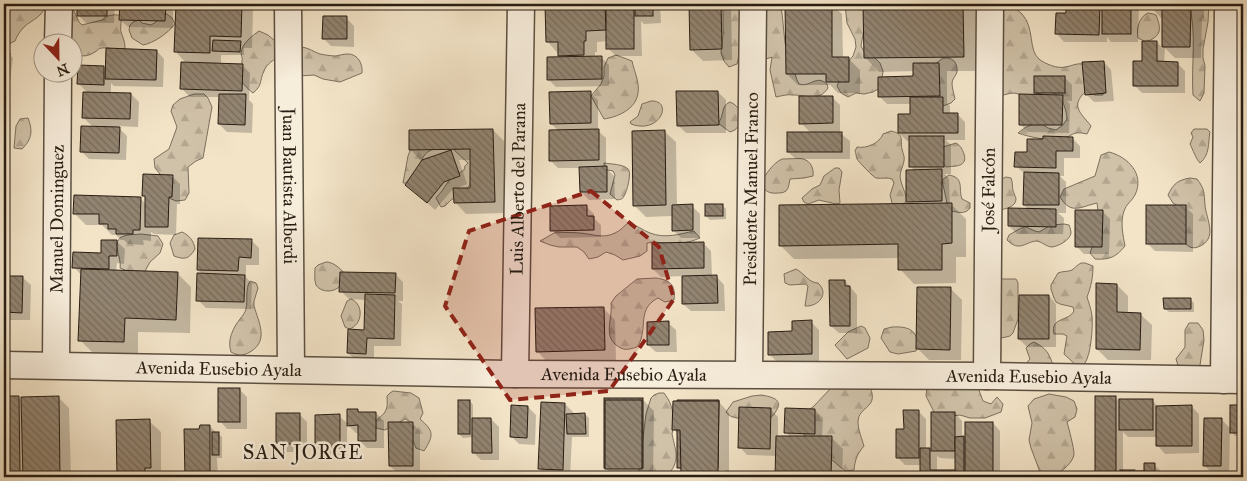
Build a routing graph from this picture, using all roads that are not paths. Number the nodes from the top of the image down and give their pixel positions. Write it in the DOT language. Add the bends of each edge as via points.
graph roads {
  1 [pos="59,4"];
  2 [pos="288,4"];
  3 [pos="520,4"];
  4 [pos="754,4"];
  5 [pos="990,4"];
  6 [pos="1228,4"];
  7 [pos="58,32"];
  8 [pos="58,82"];
  9 [pos="4,365"];
  10 [pos="56,365"];
  11 [pos="291,369"];
  12 [pos="515,374"];
  13 [pos="749,374"];
  14 [pos="987,376"];
  15 [pos="1234,380"];
  1 -- 7 [label="street"];
  2 -- 11 [label="street, Juan Bautista Alberdi"];
  3 -- 12 [label="street, Luis Alberto del Parana"];
  4 -- 13 [label="street, Presidente Manuel Franco"];
  5 -- 14 [label="street, José Falcón"];
  6 -- 15 [label="street"];
  8 -- 10 [label="street, Manuel Dominguez"];
  9 -- 10 [label="street, Avenida Eusebio Ayala"];
  10 -- 11 [label="street, Avenida Eusebio Ayala"];
  11 -- 12 [label="street, Avenida Eusebio Ayala"];
  12 -- 13 [label="street, Avenida Eusebio Ayala"];
  13 -- 14 [label="street, Avenida Eusebio Ayala"];
  14 -- 15 [label="street, Avenida Eusebio Ayala"];
}
